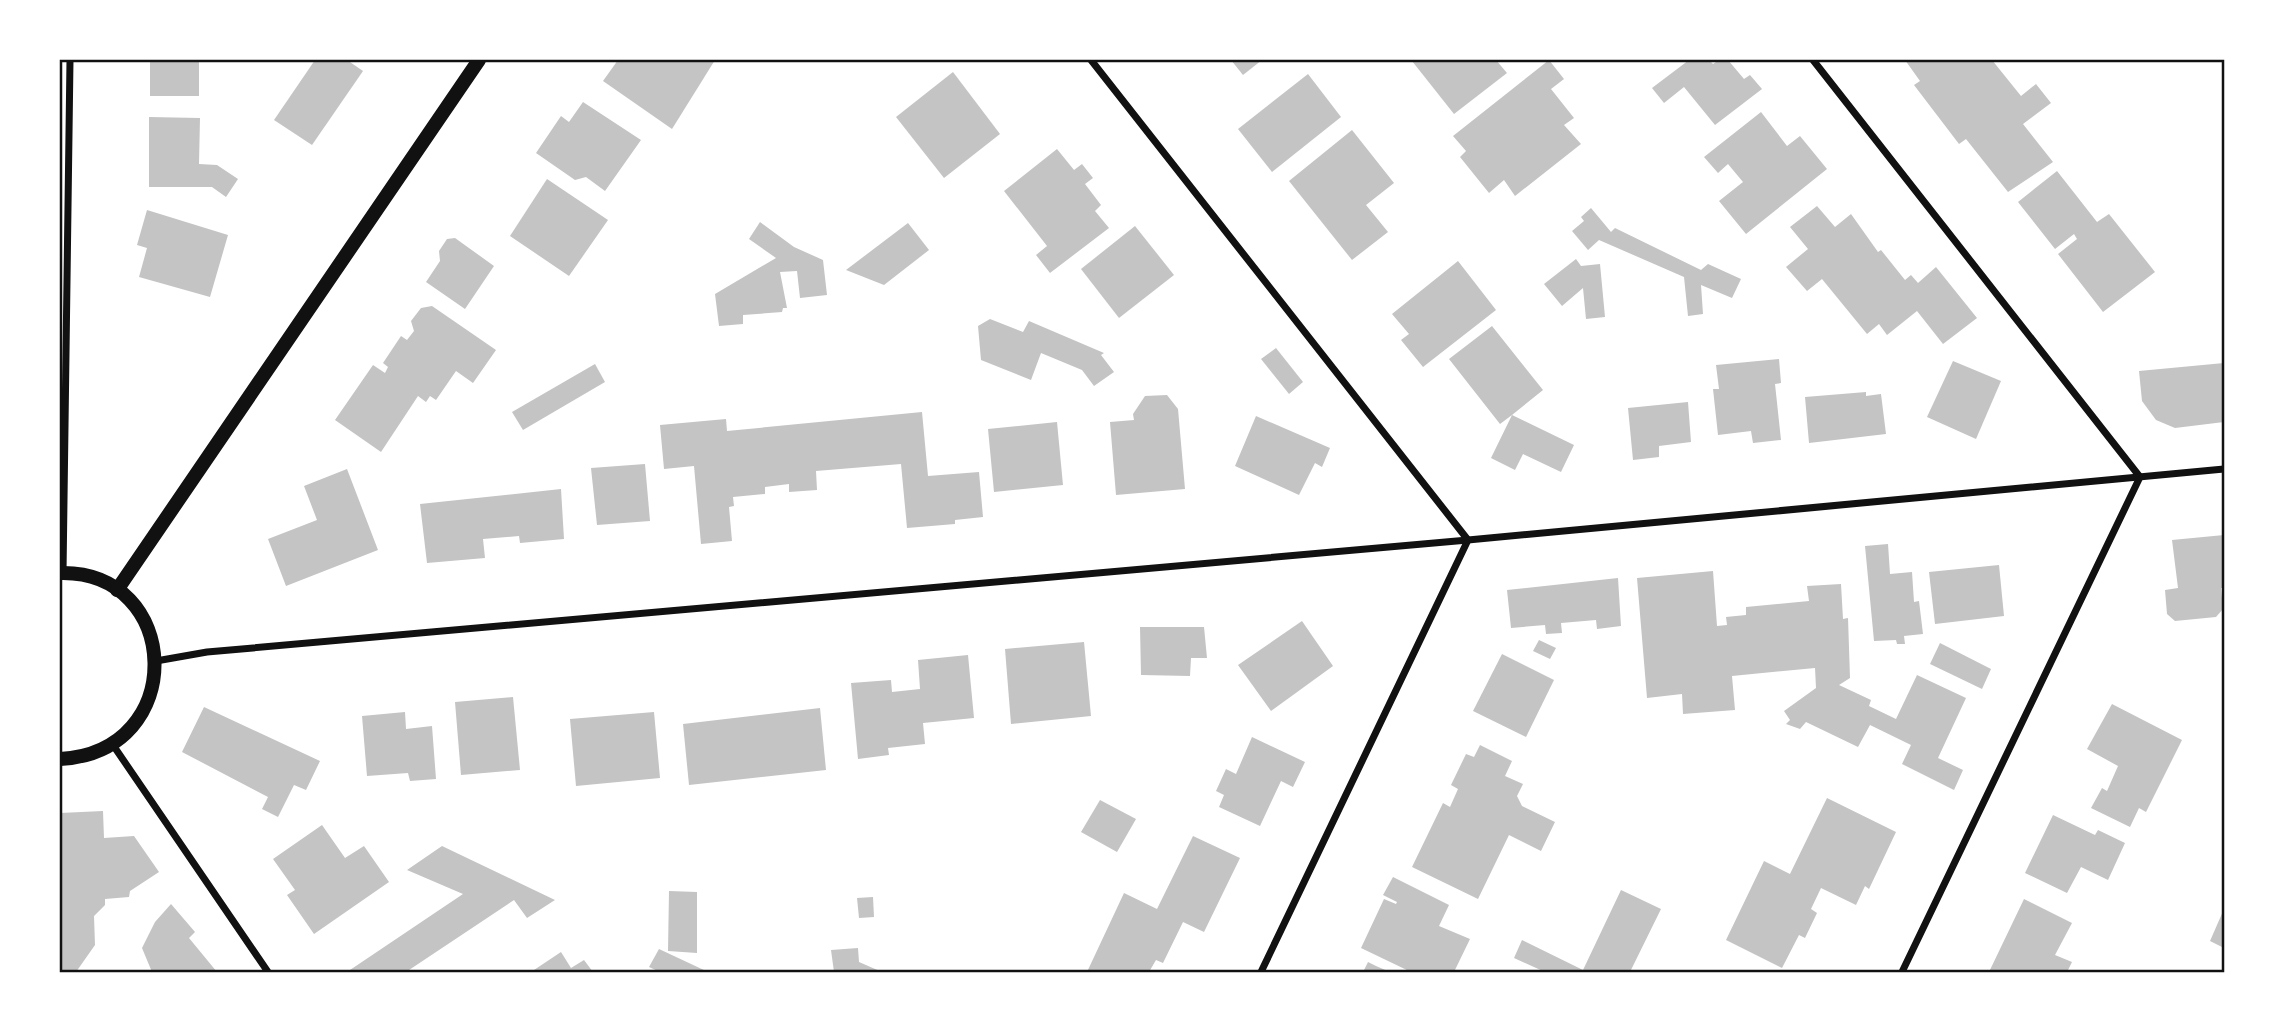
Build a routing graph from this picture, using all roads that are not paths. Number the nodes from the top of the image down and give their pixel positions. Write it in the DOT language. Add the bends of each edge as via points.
graph roads {
  1 [pos="71,60"];
  2 [pos="480,60"];
  3 [pos="1091,60"];
  4 [pos="1813,60"];
  5 [pos="2224,469"];
  6 [pos="2140,477"];
  7 [pos="1468,540"];
  8 [pos="61,573"];
  9 [pos="117,590"];
  10 [pos="156,661"];
  11 [pos="113,745"];
  12 [pos="60,760"];
  13 [pos="268,972"];
  14 [pos="1261,972"];
  15 [pos="1902,972"];
  1 -- 8 [label="street"];
  2 -- 9 [label="main road"];
  3 -- 7 [label="street"];
  4 -- 6 [label="street"];
  5 -- 6 [label="street"];
  6 -- 7 [label="street"];
  6 -- 15 [label="street"];
  7 -- 10 [label="street" via="207,652"];
  7 -- 14 [label="street"];
  8 -- 9 [label="main road" via="91,577"];
  9 -- 10 [label="main road" via="137,610 151,634"];
  10 -- 11 [label="main road" via="146,709"];
  11 -- 12 [label="main road" via="88,756"];
  11 -- 13 [label="street"];
}
